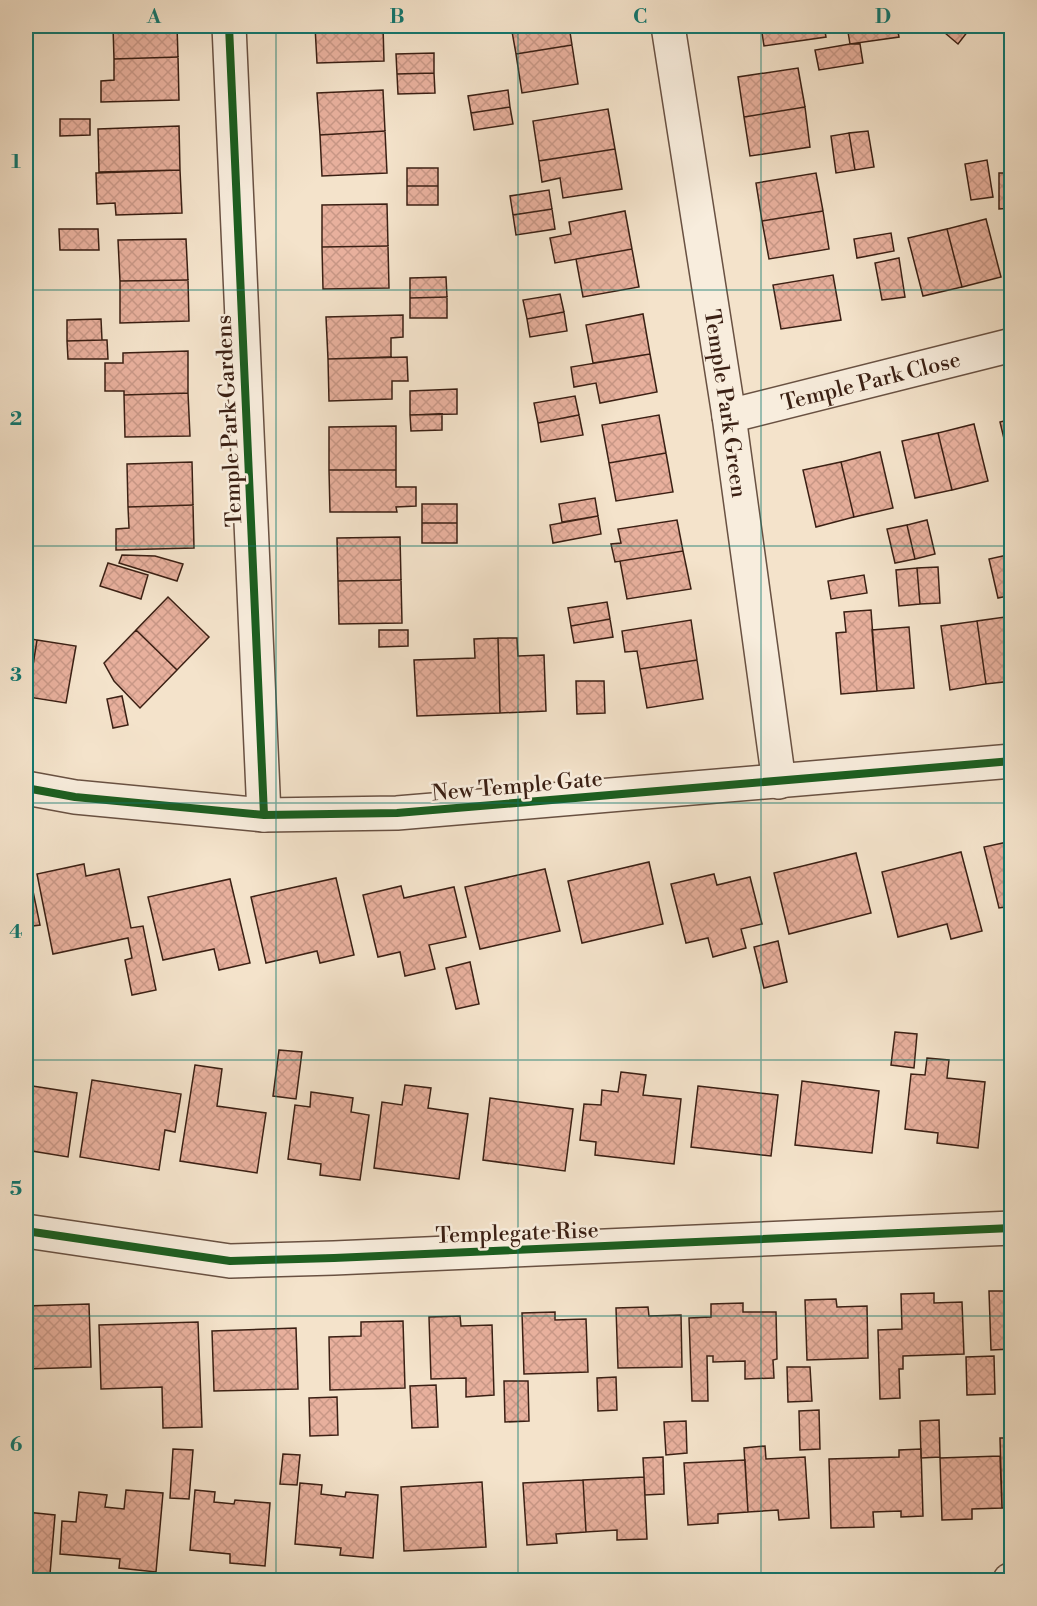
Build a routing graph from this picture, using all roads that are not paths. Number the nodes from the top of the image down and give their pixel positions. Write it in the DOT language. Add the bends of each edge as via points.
graph roads {
  1 [pos="229,26"];
  2 [pos="668,26"];
  3 [pos="1011,345"];
  4 [pos="729,416"];
  5 [pos="1011,761"];
  6 [pos="779,782"];
  7 [pos="26,788"];
  8 [pos="264,815"];
  9 [pos="1011,1228"];
  10 [pos="26,1231"];
  1 -- 8 [label="street, Temple Park Gardens"];
  2 -- 4 [label="street, Temple Park Green"];
  3 -- 4 [label="street, Temple Park Close"];
  4 -- 6 [label="street, Temple Park Green"];
  5 -- 6 [label="street, New Temple Gate"];
  6 -- 8 [label="street, New Temple Gate" via="398,813"];
  7 -- 8 [label="street, New Temple Gate" via="75,797"];
  9 -- 10 [label="street, Templegate Rise" via="230,1261"];
}
